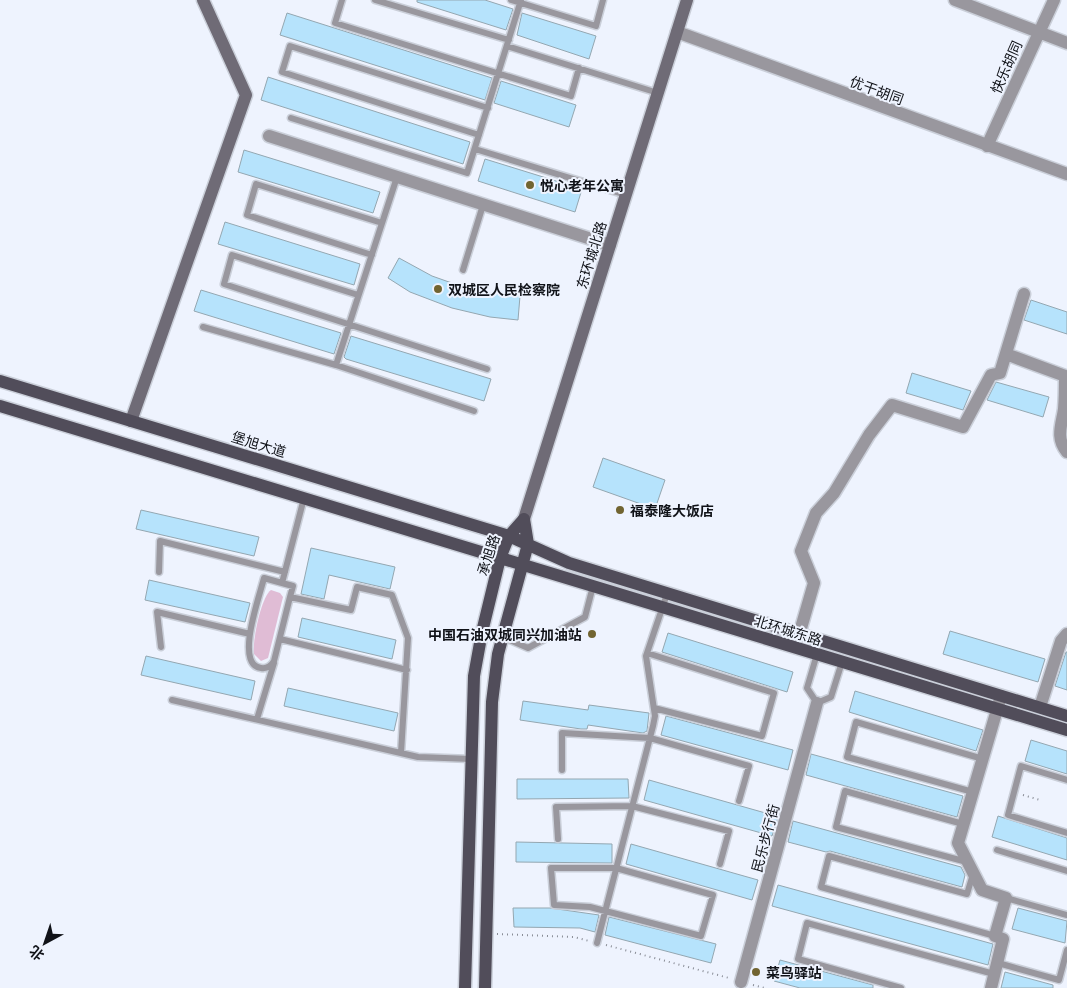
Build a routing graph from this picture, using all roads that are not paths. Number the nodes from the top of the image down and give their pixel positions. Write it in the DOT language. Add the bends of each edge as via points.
graph roads {
  1 [pos="202,0"];
  2 [pos="342,0"];
  3 [pos="376,0"];
  4 [pos="512,0"];
  5 [pos="603,0"];
  6 [pos="687,0"];
  7 [pos="956,0"];
  8 [pos="1054,0"];
  9 [pos="520,1"];
  10 [pos="677,32"];
  11 [pos="1038,32"];
  12 [pos="508,43"];
  13 [pos="1067,43"];
  14 [pos="579,68"];
  15 [pos="498,74"];
  16 [pos="658,93"];
  17 [pos="488,108"];
  18 [pos="291,118"];
  19 [pos="479,135"];
  20 [pos="269,136"];
  21 [pos="987,146"];
  22 [pos="475,149"];
  23 [pos="1067,174"];
  24 [pos="397,177"];
  25 [pos="626,194"];
  26 [pos="483,205"];
  27 [pos="382,223"];
  28 [pos="610,245"];
  29 [pos="372,255"];
  30 [pos="463,270"];
  31 [pos="1024,294"];
  32 [pos="358,295"];
  33 [pos="349,325"];
  34 [pos="203,327"];
  35 [pos="1006,354"];
  36 [pos="336,365"];
  37 [pos="487,369"];
  38 [pos="0,382"];
  39 [pos="0,406"];
  40 [pos="474,411"];
  41 [pos="131,420"];
  42 [pos="1067,452"];
  43 [pos="304,498"];
  44 [pos="524,519"];
  45 [pos="509,536"];
  46 [pos="528,544"];
  47 [pos="500,558"];
  48 [pos="522,565"];
  49 [pos="159,572"];
  50 [pos="285,572"];
  51 [pos="282,583"];
  52 [pos="593,586"];
  53 [pos="667,594"];
  54 [pos="290,597"];
  55 [pos="662,608"];
  56 [pos="250,634"];
  57 [pos="1067,634"];
  58 [pos="799,635"];
  59 [pos="503,637"];
  60 [pos="280,639"];
  61 [pos="161,646"];
  62 [pos="647,653"];
  63 [pos="817,654"];
  64 [pos="274,661"];
  65 [pos="842,662"];
  66 [pos="407,670"];
  67 [pos="1002,696"];
  68 [pos="172,700"];
  69 [pos="817,703"];
  70 [pos="1040,707"];
  71 [pos="654,708"];
  72 [pos="998,709"];
  73 [pos="1067,716"];
  74 [pos="257,719"];
  75 [pos="1067,730"];
  76 [pos="650,738"];
  77 [pos="401,753"];
  78 [pos="471,758"];
  79 [pos="983,759"];
  80 [pos="562,770"];
  81 [pos="1067,780"];
  82 [pos="973,792"];
  83 [pos="739,801"];
  84 [pos="632,806"];
  85 [pos="963,824"];
  86 [pos="1067,833"];
  87 [pos="558,840"];
  88 [pos="997,850"];
  89 [pos="720,864"];
  90 [pos="616,868"];
  91 [pos="971,868"];
  92 [pos="1067,871"];
  93 [pos="1006,898"];
  94 [pos="605,911"];
  95 [pos="1067,915"];
  96 [pos="995,936"];
  97 [pos="597,943"];
  98 [pos="1067,950"];
  99 [pos="996,969"];
  100 [pos="742,982"];
  101 [pos="465,988"];
  102 [pos="485,988"];
  103 [pos="902,988"];
  104 [pos="991,988"];
  1 -- 41 [label="main road" via="246,95"];
  2 -- 15 [label="lane" via="335,23"];
  3 -- 12 [label="lane"];
  4 -- 9 [label="lane"];
  5 -- 9 [label="lane" via="596,26"];
  6 -- 10 [label="main road, 东环城北路"];
  7 -- 11 [label="street"];
  8 -- 11 [label="street, 快乐胡同"];
  9 -- 12 [label="lane"];
  10 -- 16 [label="main road, 东环城北路"];
  10 -- 21 [label="street, 优干胡同"];
  11 -- 13 [label="street"];
  11 -- 21 [label="street, 快乐胡同"];
  12 -- 14 [label="lane"];
  12 -- 15 [label="lane"];
  14 -- 15 [label="lane" via="571,96"];
  14 -- 16 [label="lane"];
  15 -- 17 [label="lane"];
  16 -- 25 [label="main road, 东环城北路"];
  17 -- 19 [label="lane"];
  17 -- 19 [label="lane" via="290,46 282,72"];
  18 -- 22 [label="lane" via="467,174"];
  19 -- 22 [label="lane"];
  20 -- 24 [label="street"];
  21 -- 23 [label="street, 优干胡同"];
  22 -- 25 [label="lane"];
  24 -- 26 [label="street"];
  24 -- 27 [label="lane"];
  25 -- 28 [label="main road, 东环城北路"];
  26 -- 28 [label="street"];
  26 -- 30 [label="lane"];
  27 -- 29 [label="lane"];
  27 -- 29 [label="lane" via="256,184 247,215"];
  28 -- 44 [label="main road, 东环城北路"];
  29 -- 32 [label="lane"];
  31 -- 35 [label="street"];
  32 -- 33 [label="lane"];
  32 -- 33 [label="lane" via="232,255 224,284"];
  33 -- 36 [label="lane"];
  33 -- 37 [label="lane"];
  34 -- 36 [label="lane"];
  35 -- 42 [label="street" via="1065,376 1064,409 1059,432"];
  35 -- 58 [label="street" via="1000,373 991,375 963,427 892,406 869,435 834,493 816,513 801,551 814,583"];
  36 -- 40 [label="lane"];
  38 -- 41 [label="main road, 堡旭大道"];
  39 -- 43 [label="main road"];
  41 -- 45 [label="main road, 堡旭大道"];
  43 -- 47 [label="main road"];
  43 -- 50 [label="lane"];
  44 -- 45 [label="main road, 承旭路"];
  44 -- 46 [label="main road"];
  45 -- 46 [label="main road, 北环城东路"];
  45 -- 47 [label="main road, 承旭路"];
  46 -- 48 [label="main road"];
  46 -- 53 [label="main road, 北环城东路" via="568,563"];
  47 -- 48 [label="main road, 北环城东路"];
  47 -- 78 [label="main road, 承旭路" via="474,676"];
  48 -- 52 [label="main road, 北环城东路"];
  48 -- 59 [label="main road"];
  49 -- 50 [label="lane" via="160,541"];
  50 -- 51 [label="lane"];
  51 -- 54 [label="lane" via="293,586"];
  51 -- 56 [label="lane" via="264,578"];
  52 -- 55 [label="main road, 北环城东路"];
  52 -- 59 [label="lane" via="585,617 528,648"];
  53 -- 55 [label="lane"];
  53 -- 58 [label="main road, 北环城东路"];
  54 -- 60 [label="lane"];
  54 -- 66 [label="lane" via="351,610 357,587 392,595 408,638"];
  55 -- 62 [label="lane"];
  55 -- 63 [label="main road, 北环城东路"];
  56 -- 61 [label="lane" via="157,612"];
  56 -- 64 [label="lane" via="247,650 254,666 270,666"];
  57 -- 70 [label="street" via="1061,641"];
  58 -- 67 [label="main road, 北环城东路"];
  59 -- 102 [label="main road" via="492,702"];
  60 -- 64 [label="lane"];
  60 -- 66 [label="lane"];
  62 -- 71 [label="lane"];
  62 -- 71 [label="lane" via="774,693 762,736"];
  63 -- 65 [label="main road, 北环城东路"];
  63 -- 69 [label="lane" via="807,688"];
  64 -- 74 [label="lane"];
  65 -- 69 [label="lane" via="831,697"];
  65 -- 72 [label="main road, 北环城东路"];
  66 -- 77 [label="lane"];
  67 -- 70 [label="main road, 北环城东路"];
  67 -- 72 [label="street"];
  68 -- 74 [label="lane"];
  69 -- 100 [label="street, 民乐步行街"];
  70 -- 73 [label="main road, 北环城东路"];
  71 -- 76 [label="lane"];
  72 -- 75 [label="main road, 北环城东路"];
  72 -- 79 [label="street"];
  74 -- 77 [label="lane"];
  76 -- 80 [label="lane" via="562,732"];
  76 -- 83 [label="lane" via="749,766"];
  76 -- 84 [label="lane"];
  77 -- 78 [label="lane" via="418,757"];
  78 -- 101 [label="main road, 承旭路"];
  79 -- 82 [label="street"];
  79 -- 82 [label="lane" via="856,722 847,757"];
  81 -- 86 [label="lane" via="1021,766 1008,815"];
  82 -- 85 [label="street"];
  84 -- 87 [label="lane" via="556,807"];
  84 -- 89 [label="lane" via="729,831"];
  84 -- 90 [label="lane"];
  85 -- 91 [label="street" via="958,843"];
  85 -- 91 [label="lane" via="845,791 836,827"];
  88 -- 92 [label="lane"];
  90 -- 94 [label="lane"];
  90 -- 94 [label="lane" via="551,868 554,905 590,906"];
  90 -- 94 [label="lane" via="713,895 701,936"];
  91 -- 93 [label="street" via="982,890"];
  91 -- 96 [label="lane" via="967,894 829,856 821,887"];
  93 -- 95 [label="lane"];
  93 -- 96 [label="street"];
  94 -- 97 [label="lane"];
  96 -- 99 [label="street" via="1003,939"];
  98 -- 99 [label="lane" via="1058,980"];
  99 -- 103 [label="lane" via="807,923 798,960"];
  99 -- 104 [label="street"];
}
